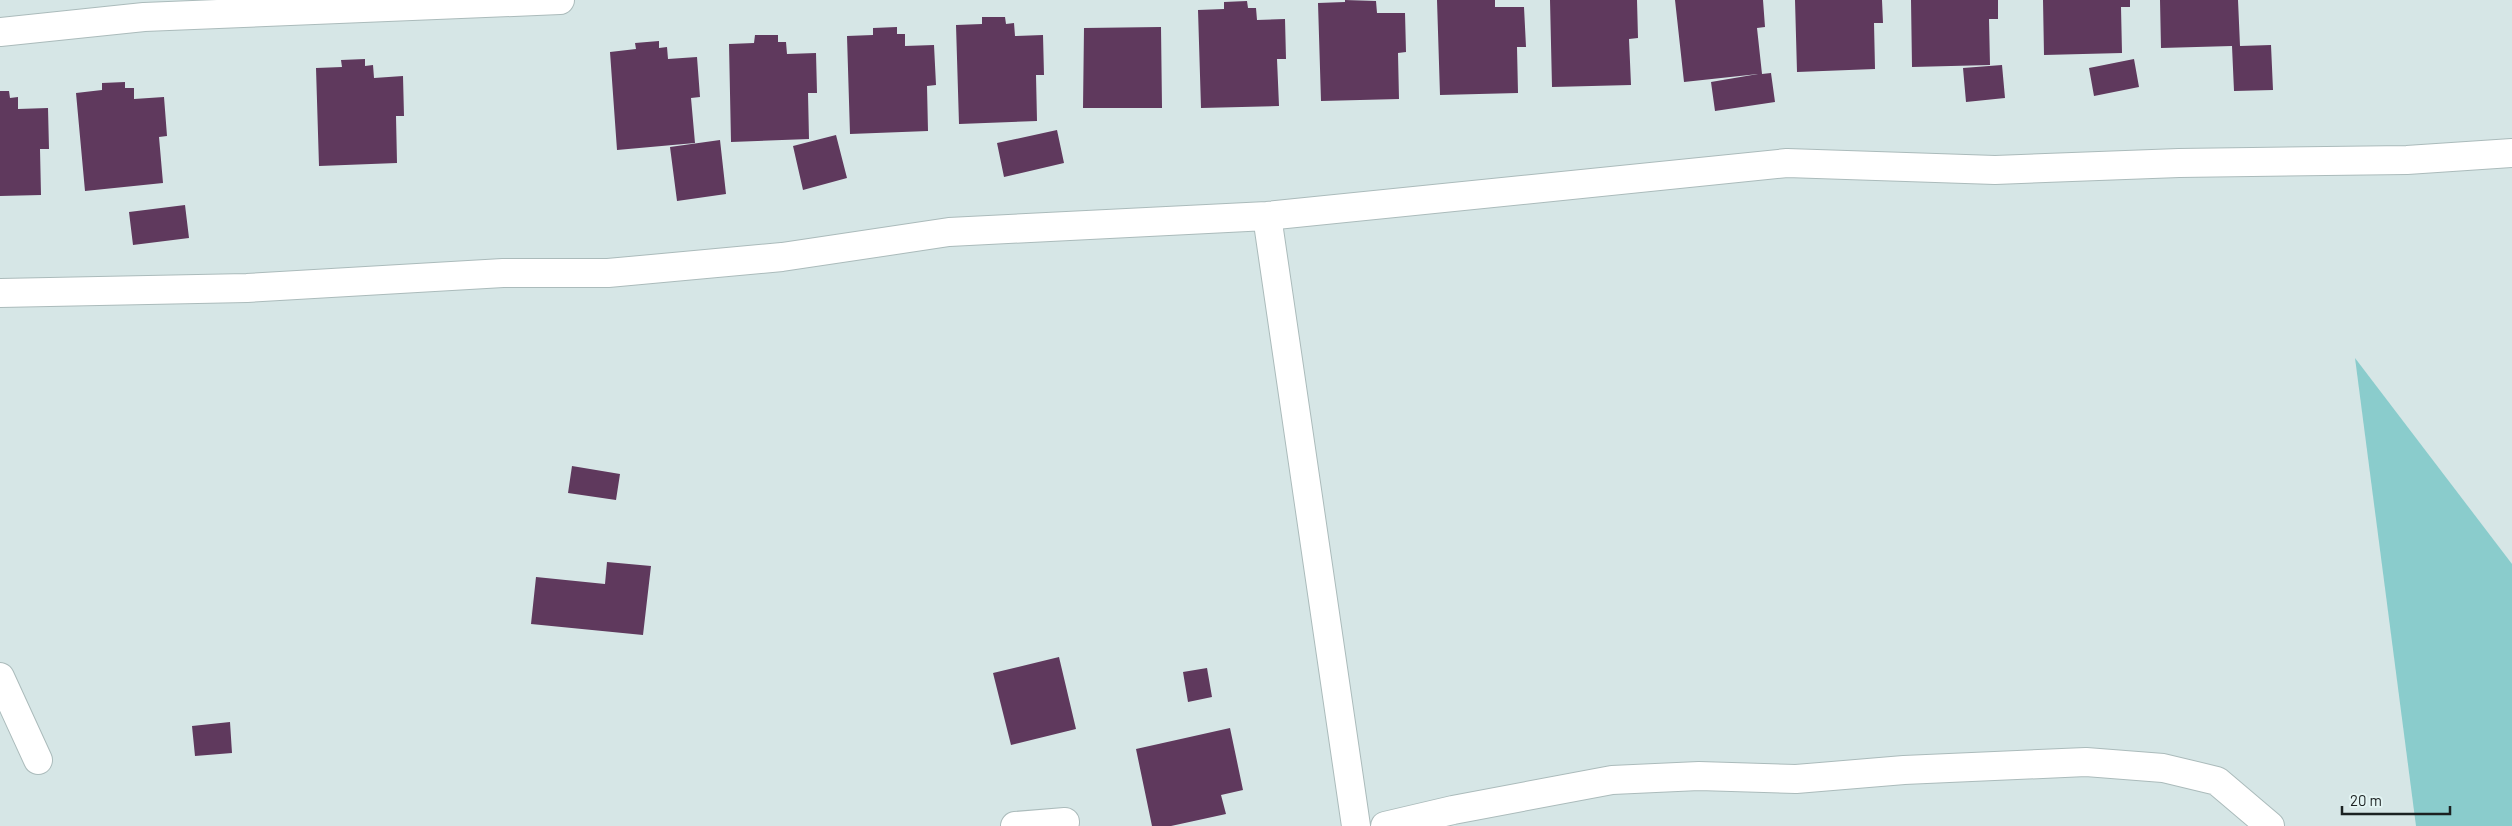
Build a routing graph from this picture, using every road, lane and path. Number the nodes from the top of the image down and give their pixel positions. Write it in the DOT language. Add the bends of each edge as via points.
graph roads {
  1 [pos="560,0"];
  2 [pos="143,9"];
  3 [pos="0,32"];
  4 [pos="2512,153"];
  5 [pos="1267,216"];
  6 [pos="0,294"];
  7 [pos="0,677"];
  8 [pos="38,760"];
  9 [pos="1065,822"];
  10 [pos="1015,826"];
  11 [pos="1356,826"];
  12 [pos="1385,826"];
  13 [pos="2270,826"];
  1 -- 2 [label="street"];
  2 -- 3 [label="street"];
  4 -- 5 [label="street" via="2407,160 2179,163 1996,170 1787,163"];
  5 -- 6 [label="street" via="949,232 782,257 608,273 503,274 247,288"];
  5 -- 11 [label="street"];
  7 -- 8 [label="street"];
  9 -- 10 [label="street"];
  12 -- 13 [label="street" via="1612,780 1699,776 1796,779 1904,770 2086,762 2163,768 2217,782"];
}
